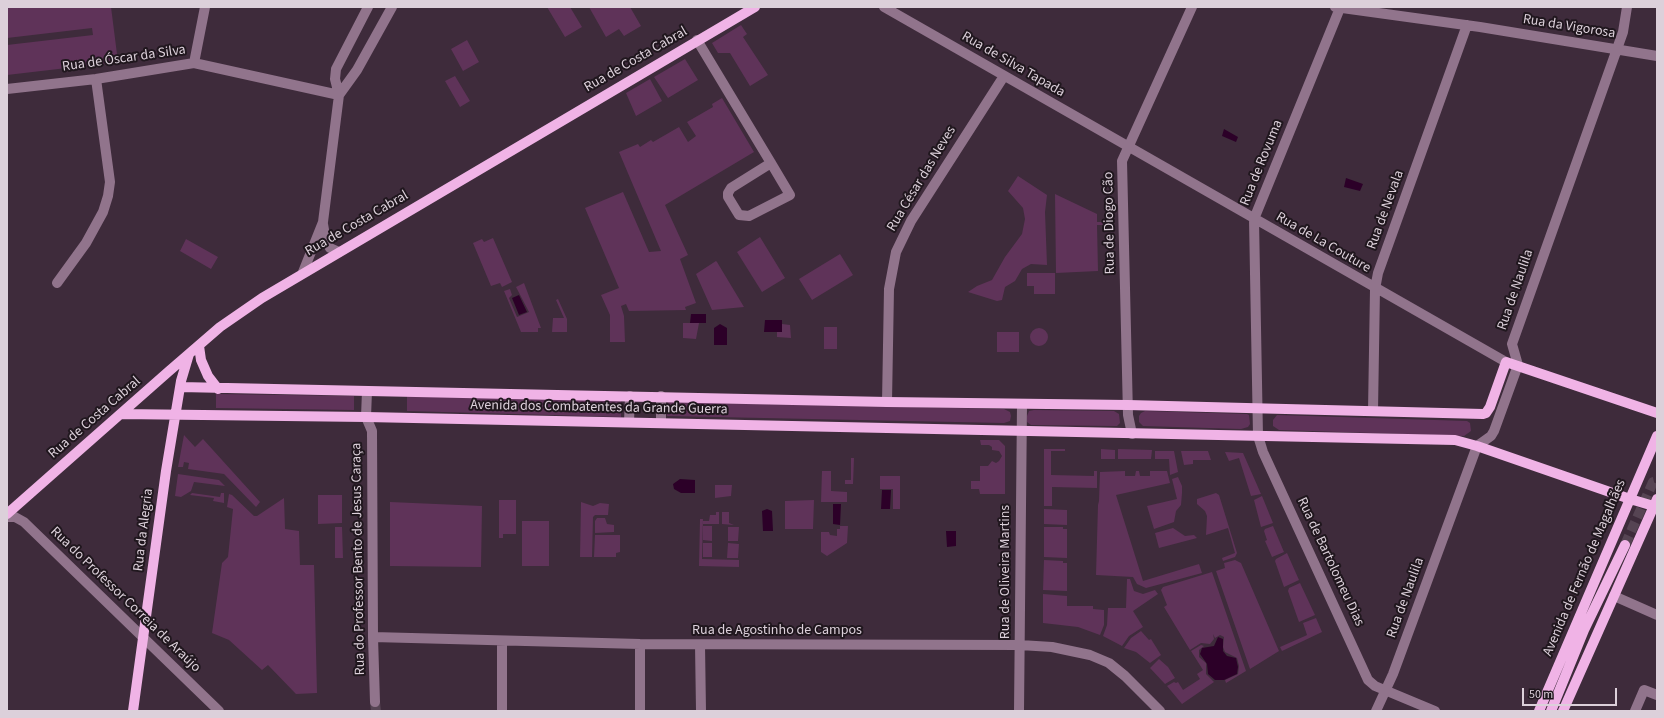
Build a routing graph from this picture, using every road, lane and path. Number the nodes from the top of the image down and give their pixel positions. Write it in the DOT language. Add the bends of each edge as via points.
graph roads {
  1 [pos="205,7"];
  2 [pos="368,7"];
  3 [pos="392,7"];
  4 [pos="755,7"];
  5 [pos="884,7"];
  6 [pos="1192,7"];
  7 [pos="1337,7"];
  8 [pos="1627,7"];
  9 [pos="1466,26"];
  10 [pos="697,40"];
  11 [pos="1617,48"];
  12 [pos="1657,56"];
  13 [pos="194,63"];
  14 [pos="1004,76"];
  15 [pos="96,79"];
  16 [pos="7,88"];
  17 [pos="339,94"];
  18 [pos="1128,147"];
  19 [pos="771,163"];
  20 [pos="1254,219"];
  21 [pos="323,222"];
  22 [pos="339,252"];
  23 [pos="303,272"];
  24 [pos="57,284"];
  25 [pos="1375,289"];
  26 [pos="199,346"];
  27 [pos="189,354"];
  28 [pos="1506,362"];
  29 [pos="1518,365"];
  30 [pos="180,387"];
  31 [pos="218,388"];
  32 [pos="367,391"];
  33 [pos="630,396"];
  34 [pos="661,396"];
  35 [pos="887,402"];
  36 [pos="1022,404"];
  37 [pos="1128,405"];
  38 [pos="1258,408"];
  39 [pos="1373,411"];
  40 [pos="121,414"];
  41 [pos="176,414"];
  42 [pos="1657,414"];
  43 [pos="366,417"];
  44 [pos="629,422"];
  45 [pos="661,423"];
  46 [pos="1021,432"];
  47 [pos="1132,434"];
  48 [pos="1258,436"];
  49 [pos="1657,436"];
  50 [pos="1476,446"];
  51 [pos="1630,499"];
  52 [pos="1656,504"];
  53 [pos="7,514"];
  54 [pos="7,517"];
  55 [pos="1625,545"];
  56 [pos="1614,596"];
  57 [pos="1657,615"];
  58 [pos="373,636"];
  59 [pos="144,639"];
  60 [pos="502,641"];
  61 [pos="640,644"];
  62 [pos="1020,644"];
  63 [pos="700,645"];
  64 [pos="1386,691"];
  65 [pos="1657,695"];
  66 [pos="375,702"];
  67 [pos="133,711"];
  68 [pos="219,711"];
  69 [pos="502,711"];
  70 [pos="640,711"];
  71 [pos="701,711"];
  72 [pos="1019,711"];
  73 [pos="1160,711"];
  74 [pos="1376,711"];
  75 [pos="1435,711"];
  76 [pos="1539,711"];
  77 [pos="1551,711"];
  78 [pos="1563,711"];
  79 [pos="1635,711"];
  1 -- 13 [label="street"];
  2 -- 17 [label="street" via="336,69 334,79"];
  3 -- 17 [label="street" via="358,70"];
  4 -- 10 [label="main road, Rua de Costa Cabral"];
  5 -- 14 [label="street, Rua de Silva Tapada"];
  6 -- 18 [label="street, Rua de Diogo Cão"];
  7 -- 9 [label="street, Rua da Vigorosa"];
  7 -- 20 [label="street, Rua de Rovuma"];
  8 -- 11 [label="street, Rua de Naulila" via="1623,32"];
  9 -- 11 [label="street, Rua da Vigorosa"];
  9 -- 25 [label="street, Rua de Nevala" via="1378,273"];
  10 -- 19 [label="street"];
  10 -- 22 [label="main road, Rua de Costa Cabral"];
  11 -- 12 [label="street, Rua da Vigorosa"];
  11 -- 29 [label="street, Rua de Naulila" via="1512,344"];
  13 -- 15 [label="street, Rua de Óscar da Silva"];
  13 -- 17 [label="street, Rua de Óscar da Silva"];
  14 -- 18 [label="street, Rua de Silva Tapada"];
  14 -- 35 [label="street, Rua César das Neves" via="915,214 896,252 889,289"];
  15 -- 16 [label="street, Rua de Óscar da Silva"];
  15 -- 24 [label="street" via="110,182 108,196 103,212 86,242"];
  17 -- 21 [label="street"];
  18 -- 20 [label="street, Rua de La Couture"];
  18 -- 37 [label="street, Rua de Diogo Cão" via="1122,161"];
  19 -- 19 [label="street" via="731,188 728,197 739,215 749,216 790,195"];
  20 -- 25 [label="street, Rua de La Couture"];
  20 -- 38 [label="street, Rua de Rovuma"];
  21 -- 22 [label="street" via="326,241 330,248"];
  21 -- 23 [label="street"];
  22 -- 23 [label="main road, Rua de Costa Cabral"];
  23 -- 26 [label="main road, Rua de Costa Cabral" via="256,302"];
  25 -- 28 [label="street, Rua de La Couture"];
  25 -- 39 [label="street, Rua de Nevala"];
  26 -- 27 [label="main road, Rua de Costa Cabral"];
  26 -- 31 [label="main road" via="201,360 208,376"];
  27 -- 30 [label="main road, Rua da Alegria"];
  27 -- 40 [label="main road, Rua de Costa Cabral"];
  28 -- 29 [label="main road"];
  28 -- 39 [label="main road, Avenida dos Combatentes da Grande Guerra" via="1486,413"];
  29 -- 42 [label="main road"];
  29 -- 50 [label="street" via="1492,436"];
  30 -- 31 [label="main road, Avenida dos Combatentes da Grande Guerra"];
  30 -- 41 [label="main road, Rua da Alegria"];
  31 -- 32 [label="main road, Avenida dos Combatentes da Grande Guerra"];
  32 -- 33 [label="main road, Avenida dos Combatentes da Grande Guerra"];
  32 -- 43 [label="street, Rua do Professor Bento de Jesus Caraça"];
  33 -- 34 [label="main road, Avenida dos Combatentes da Grande Guerra"];
  33 -- 44 [label="street"];
  34 -- 35 [label="main road, Avenida dos Combatentes da Grande Guerra"];
  34 -- 45 [label="street"];
  35 -- 36 [label="main road, Avenida dos Combatentes da Grande Guerra"];
  36 -- 37 [label="main road, Avenida dos Combatentes da Grande Guerra"];
  36 -- 46 [label="street"];
  37 -- 38 [label="main road, Avenida dos Combatentes da Grande Guerra"];
  37 -- 47 [label="street"];
  38 -- 39 [label="main road, Avenida dos Combatentes da Grande Guerra"];
  38 -- 48 [label="street"];
  40 -- 41 [label="main road, Avenida dos Combatentes da Grande Guerra"];
  40 -- 53 [label="main road, Rua de Costa Cabral"];
  41 -- 43 [label="main road, Avenida dos Combatentes da Grande Guerra"];
  41 -- 59 [label="main road, Rua da Alegria"];
  43 -- 44 [label="main road, Avenida dos Combatentes da Grande Guerra"];
  43 -- 58 [label="street, Rua do Professor Bento de Jesus Caraça" via="372,431"];
  44 -- 45 [label="main road, Avenida dos Combatentes da Grande Guerra"];
  45 -- 46 [label="main road, Avenida dos Combatentes da Grande Guerra"];
  46 -- 47 [label="main road, Avenida dos Combatentes da Grande Guerra"];
  46 -- 62 [label="street, Rua de Oliveira Martins"];
  47 -- 48 [label="main road, Avenida dos Combatentes da Grande Guerra"];
  48 -- 50 [label="main road, Avenida dos Combatentes da Grande Guerra" via="1455,440"];
  48 -- 64 [label="street, Rua de Bartolomeu Dias" via="1368,680"];
  49 -- 51 [label="main road, Avenida de Fernão de Magalhães"];
  50 -- 51 [label="main road, Avenida dos Combatentes da Grande Guerra"];
  50 -- 64 [label="street, Rua de Naulila"];
  51 -- 52 [label="main road, Avenida dos Combatentes da Grande Guerra"];
  51 -- 76 [label="main road, Avenida de Fernão de Magalhães"];
  52 -- 56 [label="main road"];
  54 -- 59 [label="street, Rua do Professor Correia de Araújo" via="21,519"];
  55 -- 77 [label="main road" via="1584,630"];
  56 -- 57 [label="street"];
  56 -- 78 [label="main road"];
  58 -- 60 [label="street, Rua de Agostinho de Campos"];
  58 -- 66 [label="street, Rua do Professor Bento de Jesus Caraça"];
  59 -- 67 [label="main road, Rua da Alegria"];
  59 -- 68 [label="street, Rua do Professor Correia de Araújo"];
  60 -- 61 [label="street, Rua de Agostinho de Campos"];
  60 -- 69 [label="street"];
  61 -- 63 [label="street, Rua de Agostinho de Campos"];
  61 -- 70 [label="street"];
  62 -- 63 [label="street, Rua de Agostinho de Campos"];
  62 -- 72 [label="street, Rua de Oliveira Martins"];
  62 -- 73 [label="street, Rua de Agostinho de Campos" via="1072,651 1109,663"];
  63 -- 71 [label="street"];
  64 -- 74 [label="street, Rua de Naulila"];
  64 -- 75 [label="street, Rua de Bartolomeu Dias"];
  65 -- 79 [label="street" via="1644,690"];
}
